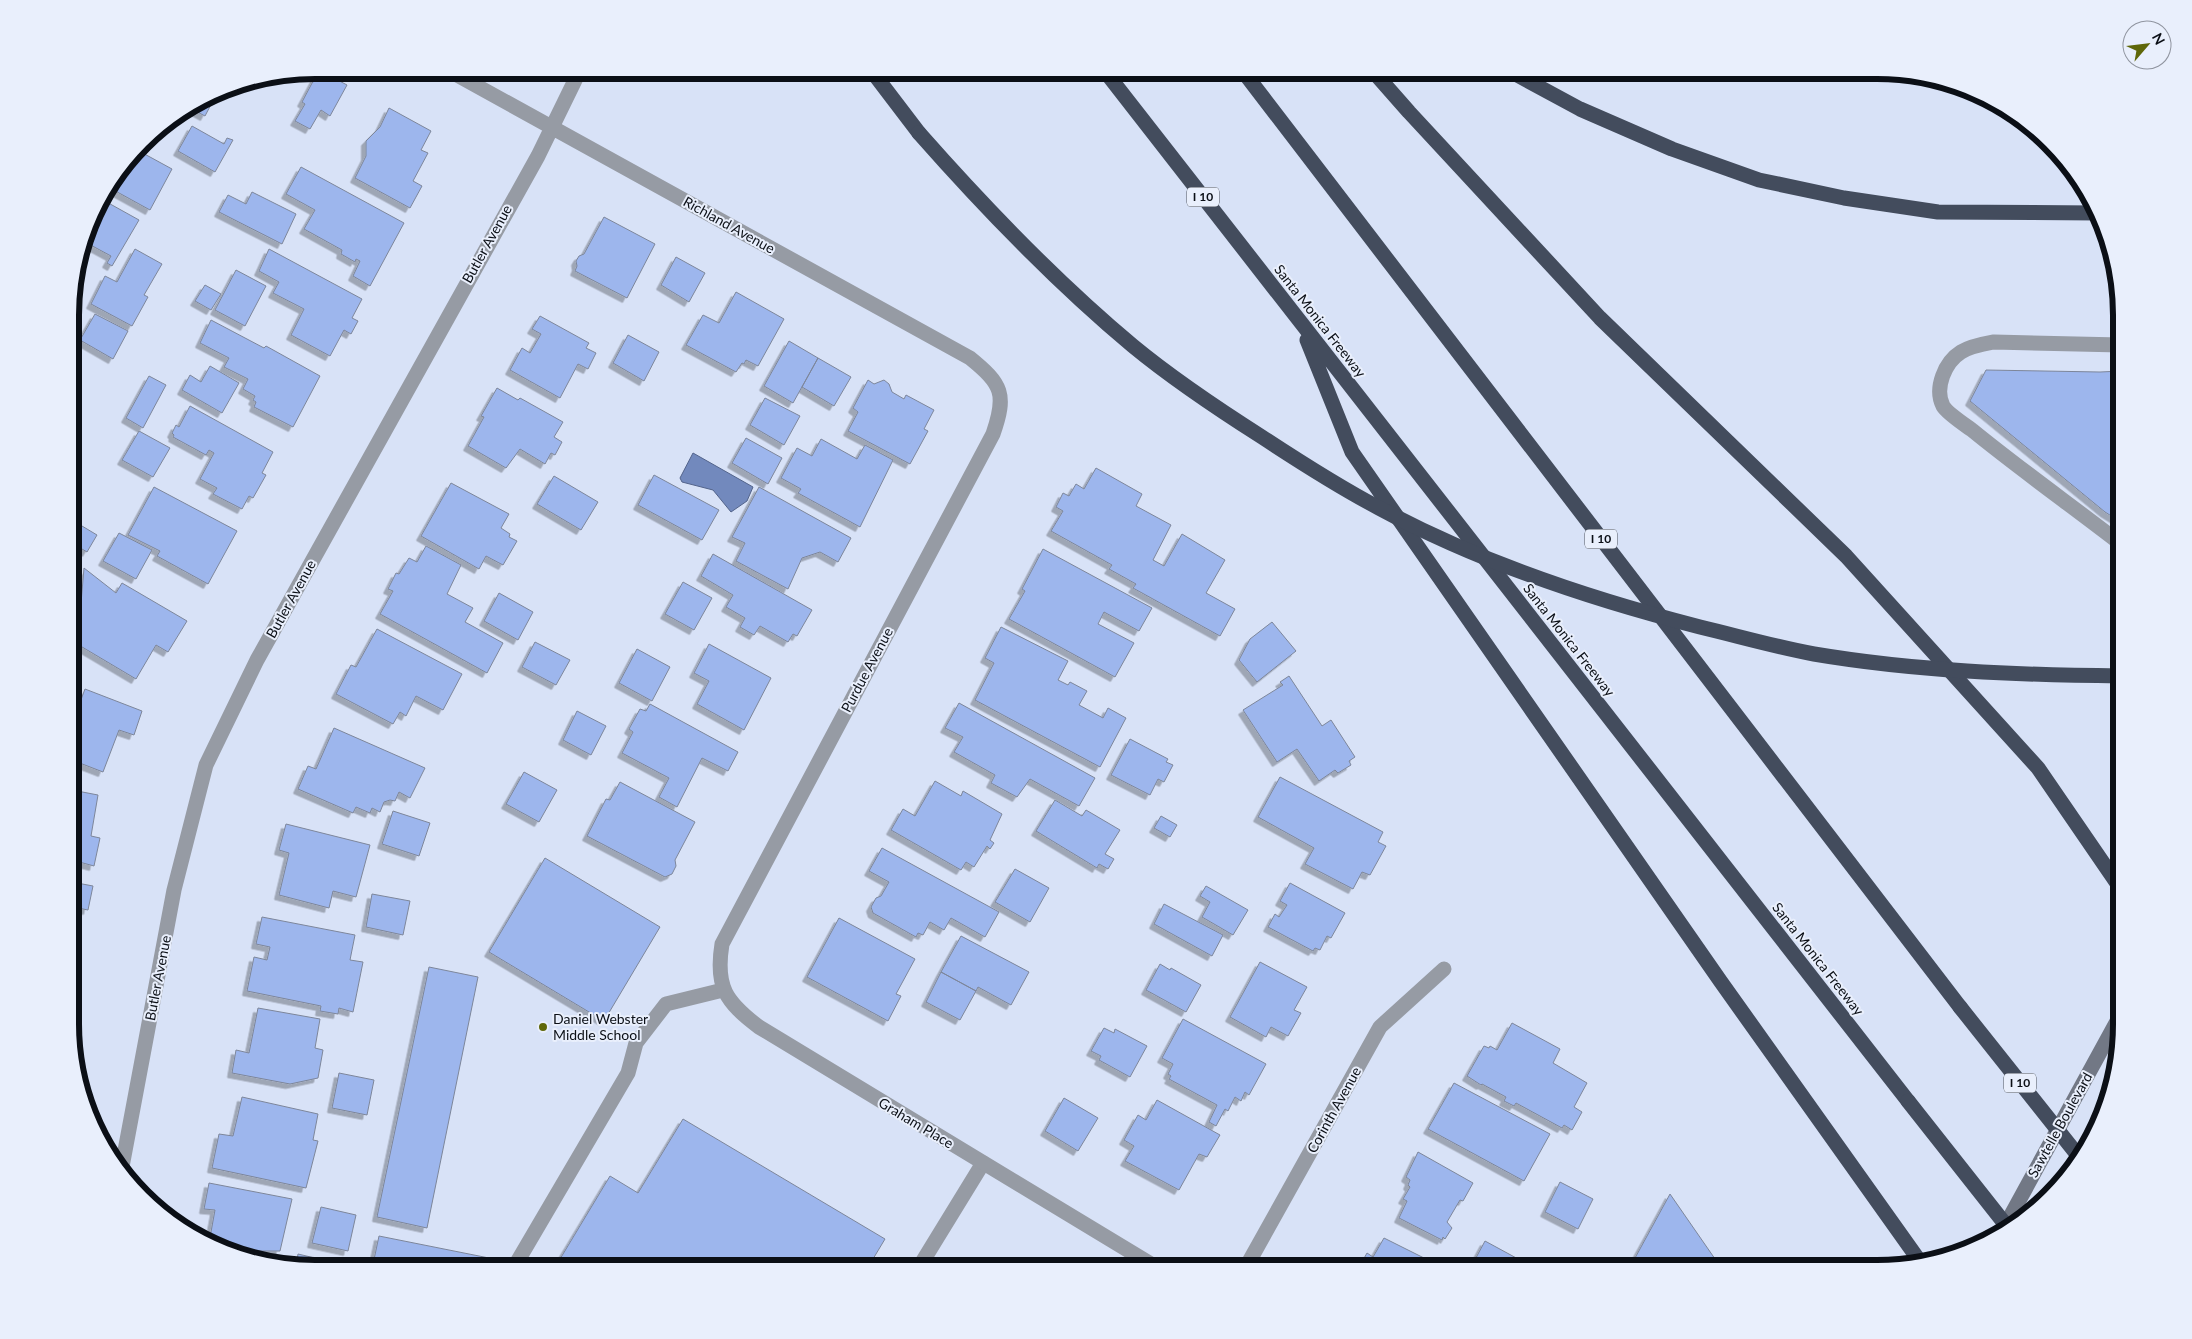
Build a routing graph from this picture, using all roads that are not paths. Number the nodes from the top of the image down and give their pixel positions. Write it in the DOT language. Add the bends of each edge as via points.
graph roads {
  1 [pos="464,79"];
  2 [pos="576,79"];
  3 [pos="878,79"];
  4 [pos="1111,79"];
  5 [pos="1249,79"];
  6 [pos="1380,79"];
  7 [pos="1525,79"];
  8 [pos="552,127"];
  9 [pos="2090,213"];
  10 [pos="1301,323"];
  11 [pos="2113,345"];
  12 [pos="1000,392"];
  13 [pos="2113,537"];
  14 [pos="2113,676"];
  15 [pos="2113,876"];
  16 [pos="722,944"];
  17 [pos="1444,969"];
  18 [pos="723,990"];
  19 [pos="2113,1030"];
  20 [pos="2075,1152"];
  21 [pos="124,1162"];
  22 [pos="983,1163"];
  23 [pos="2006,1221"];
  24 [pos="2004,1223"];
  25 [pos="1917,1257"];
  26 [pos="518,1260"];
  27 [pos="924,1260"];
  28 [pos="1143,1260"];
  29 [pos="1250,1260"];
  1 -- 8 [label="street, Richland Avenue"];
  2 -- 8 [label="street, Butler Avenue"];
  3 -- 14 [label="highway, bridge" via="919,133 985,207 1134,347 1211,405 1380,509 1549,582 1634,610 1812,654 1906,666 2021,675"];
  4 -- 10 [label="highway, Santa Monica Freeway / I 10"];
  5 -- 20 [label="highway, I 10, bridge" via="1960,1007"];
  6 -- 15 [label="highway" via="1600,318 1846,556 2038,768"];
  7 -- 9 [label="highway" via="1580,109 1672,149 1759,180 1844,198 1938,212"];
  8 -- 12 [label="street, Richland Avenue" via="970,358 990,374"];
  8 -- 21 [label="street, Butler Avenue" via="257,660 206,765 174,890"];
  10 -- 24 [label="highway, Santa Monica Freeway / I 10, bridge"];
  10 -- 25 [label="highway" via="1352,452"];
  11 -- 13 [label="street" via="1994,342 1960,353 1948,365 1940,381 1943,406"];
  12 -- 16 [label="street, Purdue Avenue" via="1000,412 993,434"];
  16 -- 18 [label="street, Graham Place" via="718,967"];
  17 -- 29 [label="street, Corinth Avenue" via="1380,1026"];
  18 -- 22 [label="street, Graham Place" via="738,1011 759,1028"];
  18 -- 26 [label="street" via="666,1004 636,1043 628,1073"];
  19 -- 23 [label="main road, Sawtelle Boulevard"];
  22 -- 27 [label="street"];
  22 -- 28 [label="street, Graham Place"];
}
